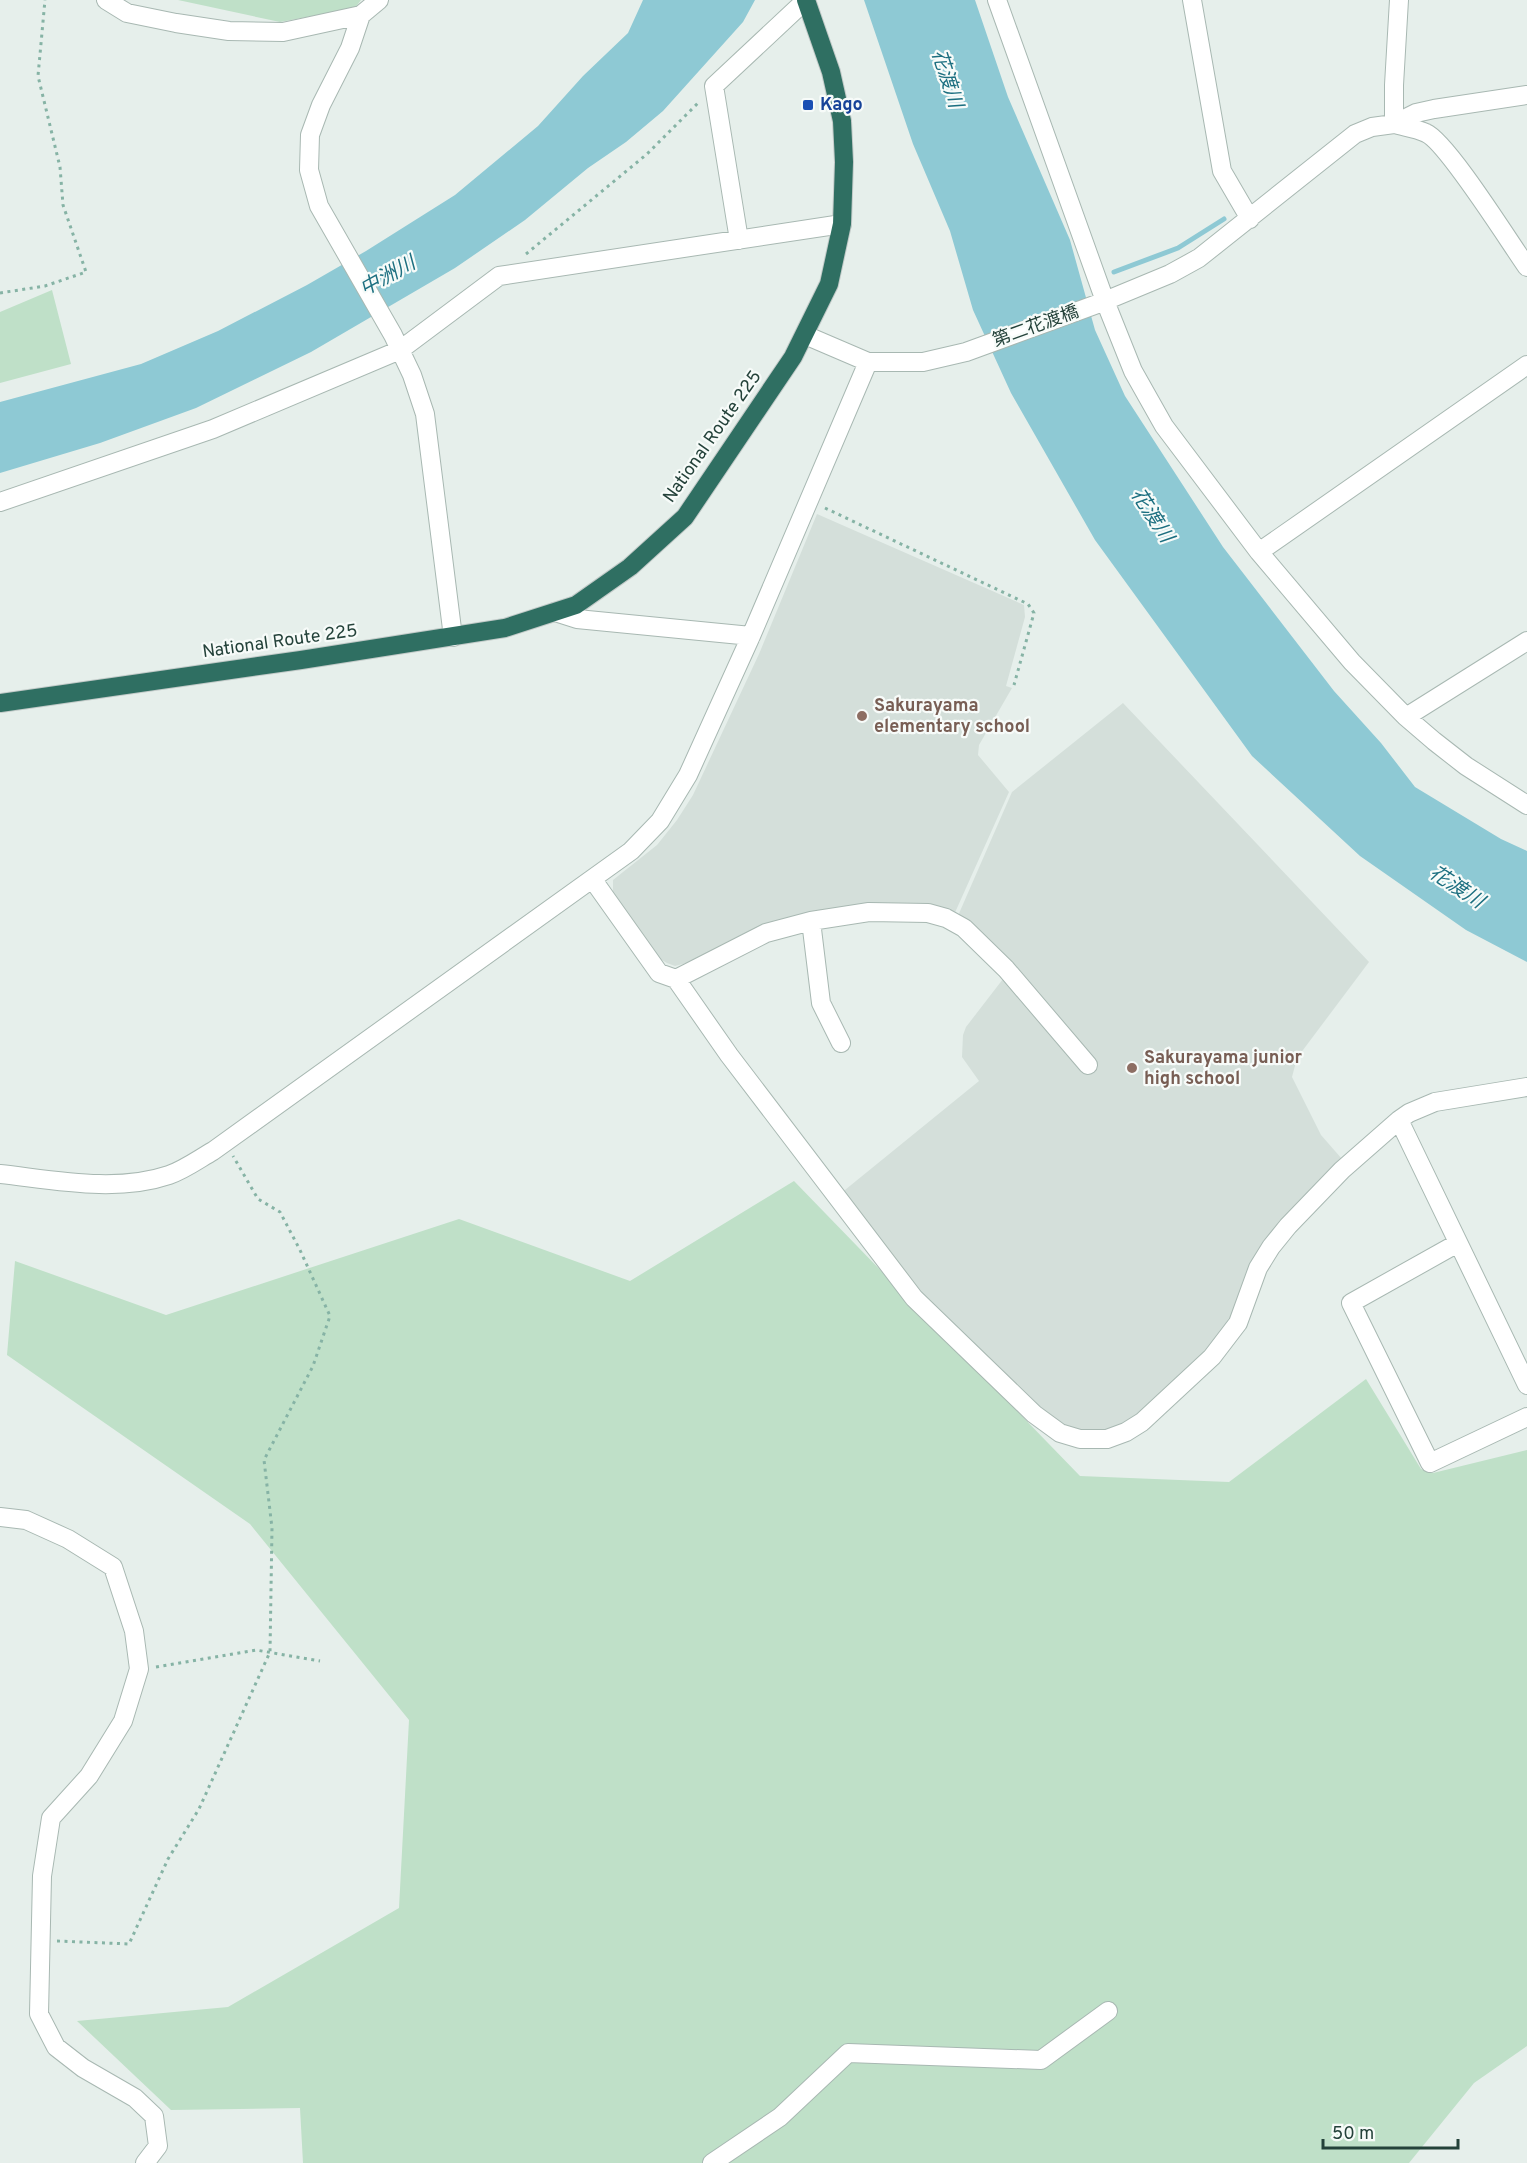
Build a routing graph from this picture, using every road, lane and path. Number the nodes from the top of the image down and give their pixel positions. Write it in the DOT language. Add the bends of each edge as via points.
graph roads {
  1 [pos="45,0"];
  2 [pos="106,0"];
  3 [pos="379,0"];
  4 [pos="806,0"];
  5 [pos="997,0"];
  6 [pos="1192,0"];
  7 [pos="1399,0"];
  8 [pos="361,15"];
  9 [pos="714,86"];
  10 [pos="1527,95"];
  11 [pos="1394,124"];
  12 [pos="1251,219"];
  13 [pos="842,224"];
  14 [pos="739,240"];
  15 [pos="526,254"];
  16 [pos="1527,267"];
  17 [pos="0,293"];
  18 [pos="1103,302"];
  19 [pos="805,335"];
  20 [pos="397,342"];
  21 [pos="868,362"];
  22 [pos="1527,365"];
  23 [pos="810,501"];
  24 [pos="0,502"];
  25 [pos="1259,552"];
  26 [pos="555,612"];
  27 [pos="751,636"];
  28 [pos="453,637"];
  29 [pos="1527,641"];
  30 [pos="1014,685"];
  31 [pos="0,703"];
  32 [pos="1406,717"];
  33 [pos="1527,805"];
  34 [pos="592,880"];
  35 [pos="811,921"];
  36 [pos="676,979"];
  37 [pos="841,1043"];
  38 [pos="1088,1065"];
  39 [pos="1527,1087"];
  40 [pos="1399,1120"];
  41 [pos="225,1142"];
  42 [pos="0,1174"];
  43 [pos="1458,1243"];
  44 [pos="1527,1385"];
  45 [pos="1527,1417"];
  46 [pos="0,1517"];
  47 [pos="270,1652"];
  48 [pos="320,1661"];
  49 [pos="139,1670"];
  50 [pos="40,1940"];
  51 [pos="1108,2011"];
  52 [pos="146,2163"];
  53 [pos="712,2163"];
  1 -- 17 [label="path" via="38,76 60,167 63,205 86,272 45,286"];
  2 -- 8 [label="street" via="127,13 229,31 283,32"];
  3 -- 8 [label="street"];
  4 -- 9 [label="street"];
  4 -- 13 [label="highway, National Route 225" via="831,72 842,121"];
  5 -- 18 [label="street"];
  6 -- 12 [label="street" via="1222,171"];
  7 -- 11 [label="street"];
  8 -- 20 [label="street" via="310,135 309,170 319,206"];
  9 -- 14 [label="street"];
  9 -- 15 [label="path" via="647,154"];
  10 -- 11 [label="street, 第二花渡橋" via="1434,109"];
  11 -- 12 [label="street, 第二花渡橋" via="1355,134"];
  11 -- 16 [label="street" via="1428,133 1436,141"];
  12 -- 18 [label="street, 第二花渡橋" via="1199,258"];
  13 -- 14 [label="street"];
  13 -- 19 [label="highway, National Route 225" via="829,284"];
  14 -- 20 [label="street" via="499,276"];
  18 -- 21 [label="street, 第二花渡橋" via="966,352 923,362"];
  18 -- 25 [label="street" via="1133,371 1164,426"];
  19 -- 21 [label="street"];
  19 -- 26 [label="highway, National Route 225" via="685,517 630,567 576,605"];
  20 -- 24 [label="street" via="213,429"];
  20 -- 28 [label="street" via="425,414"];
  21 -- 23 [label="street"];
  22 -- 25 [label="street"];
  23 -- 27 [label="street"];
  23 -- 30 [label="path" via="1028,604 1034,613"];
  25 -- 32 [label="street" via="1352,662"];
  26 -- 27 [label="street" via="577,619"];
  26 -- 28 [label="highway, National Route 225" via="505,628"];
  27 -- 34 [label="street" via="688,775 660,820 632,851"];
  28 -- 31 [label="highway, National Route 225"];
  29 -- 32 [label="street"];
  32 -- 33 [label="street" via="1466,766"];
  34 -- 36 [label="street" via="659,973"];
  34 -- 41 [label="street"];
  35 -- 36 [label="street" via="766,933"];
  35 -- 37 [label="street" via="821,1003"];
  35 -- 38 [label="street" via="869,912 946,918 964,928 1006,969"];
  36 -- 40 [label="street" via="914,1298 1034,1414 1060,1434 1080,1439 1107,1439 1126,1432 1212,1357 1238,1323 1258,1268 1271,1247 1342,1170"];
  39 -- 40 [label="street" via="1435,1102"];
  40 -- 43 [label="street"];
  41 -- 42 [label="street" via="170,1175 131,1184"];
  41 -- 47 [label="path" via="258,1198 280,1212 330,1316 313,1366 264,1460 272,1528"];
  43 -- 44 [label="street"];
  43 -- 45 [label="street" via="1351,1303 1430,1463"];
  46 -- 49 [label="street" via="26,1520 68,1539 113,1567 134,1631"];
  47 -- 48 [label="path"];
  47 -- 49 [label="path" via="256,1650"];
  47 -- 50 [label="path" via="199,1809 168,1859 129,1944"];
  49 -- 50 [label="street" via="123,1721 89,1776 51,1818 42,1876"];
  50 -- 52 [label="street" via="39,2014 56,2047 135,2098 154,2116 158,2146"];
  51 -- 53 [label="street" via="1041,2060 848,2053 780,2117"];
}
